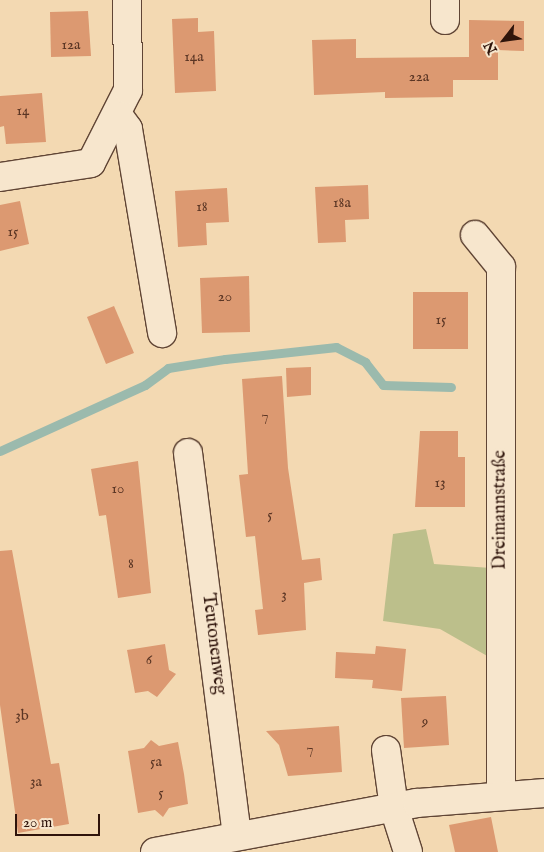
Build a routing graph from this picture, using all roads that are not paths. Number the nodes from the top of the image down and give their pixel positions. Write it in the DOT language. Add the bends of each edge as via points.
graph roads {
  1 [pos="127,0"];
  2 [pos="118,115"];
  3 [pos="0,177"];
  4 [pos="474,235"];
  5 [pos="162,333"];
  6 [pos="188,453"];
  7 [pos="386,750"];
  8 [pos="544,793"];
  9 [pos="501,795"];
  10 [pos="394,808"];
  11 [pos="248,841"];
  12 [pos="155,852"];
  13 [pos="408,852"];
  1 -- 2 [label="street" via="128,90"];
  2 -- 3 [label="street" via="91,163"];
  2 -- 5 [label="street" via="128,129"];
  4 -- 9 [label="street, Dreimannstraße" via="501,267"];
  6 -- 11 [label="street, Teutonenweg"];
  7 -- 10 [label="street"];
  8 -- 9 [label="street"];
  9 -- 10 [label="street"];
  10 -- 11 [label="street"];
  10 -- 13 [label="street"];
  11 -- 12 [label="street"];
}
